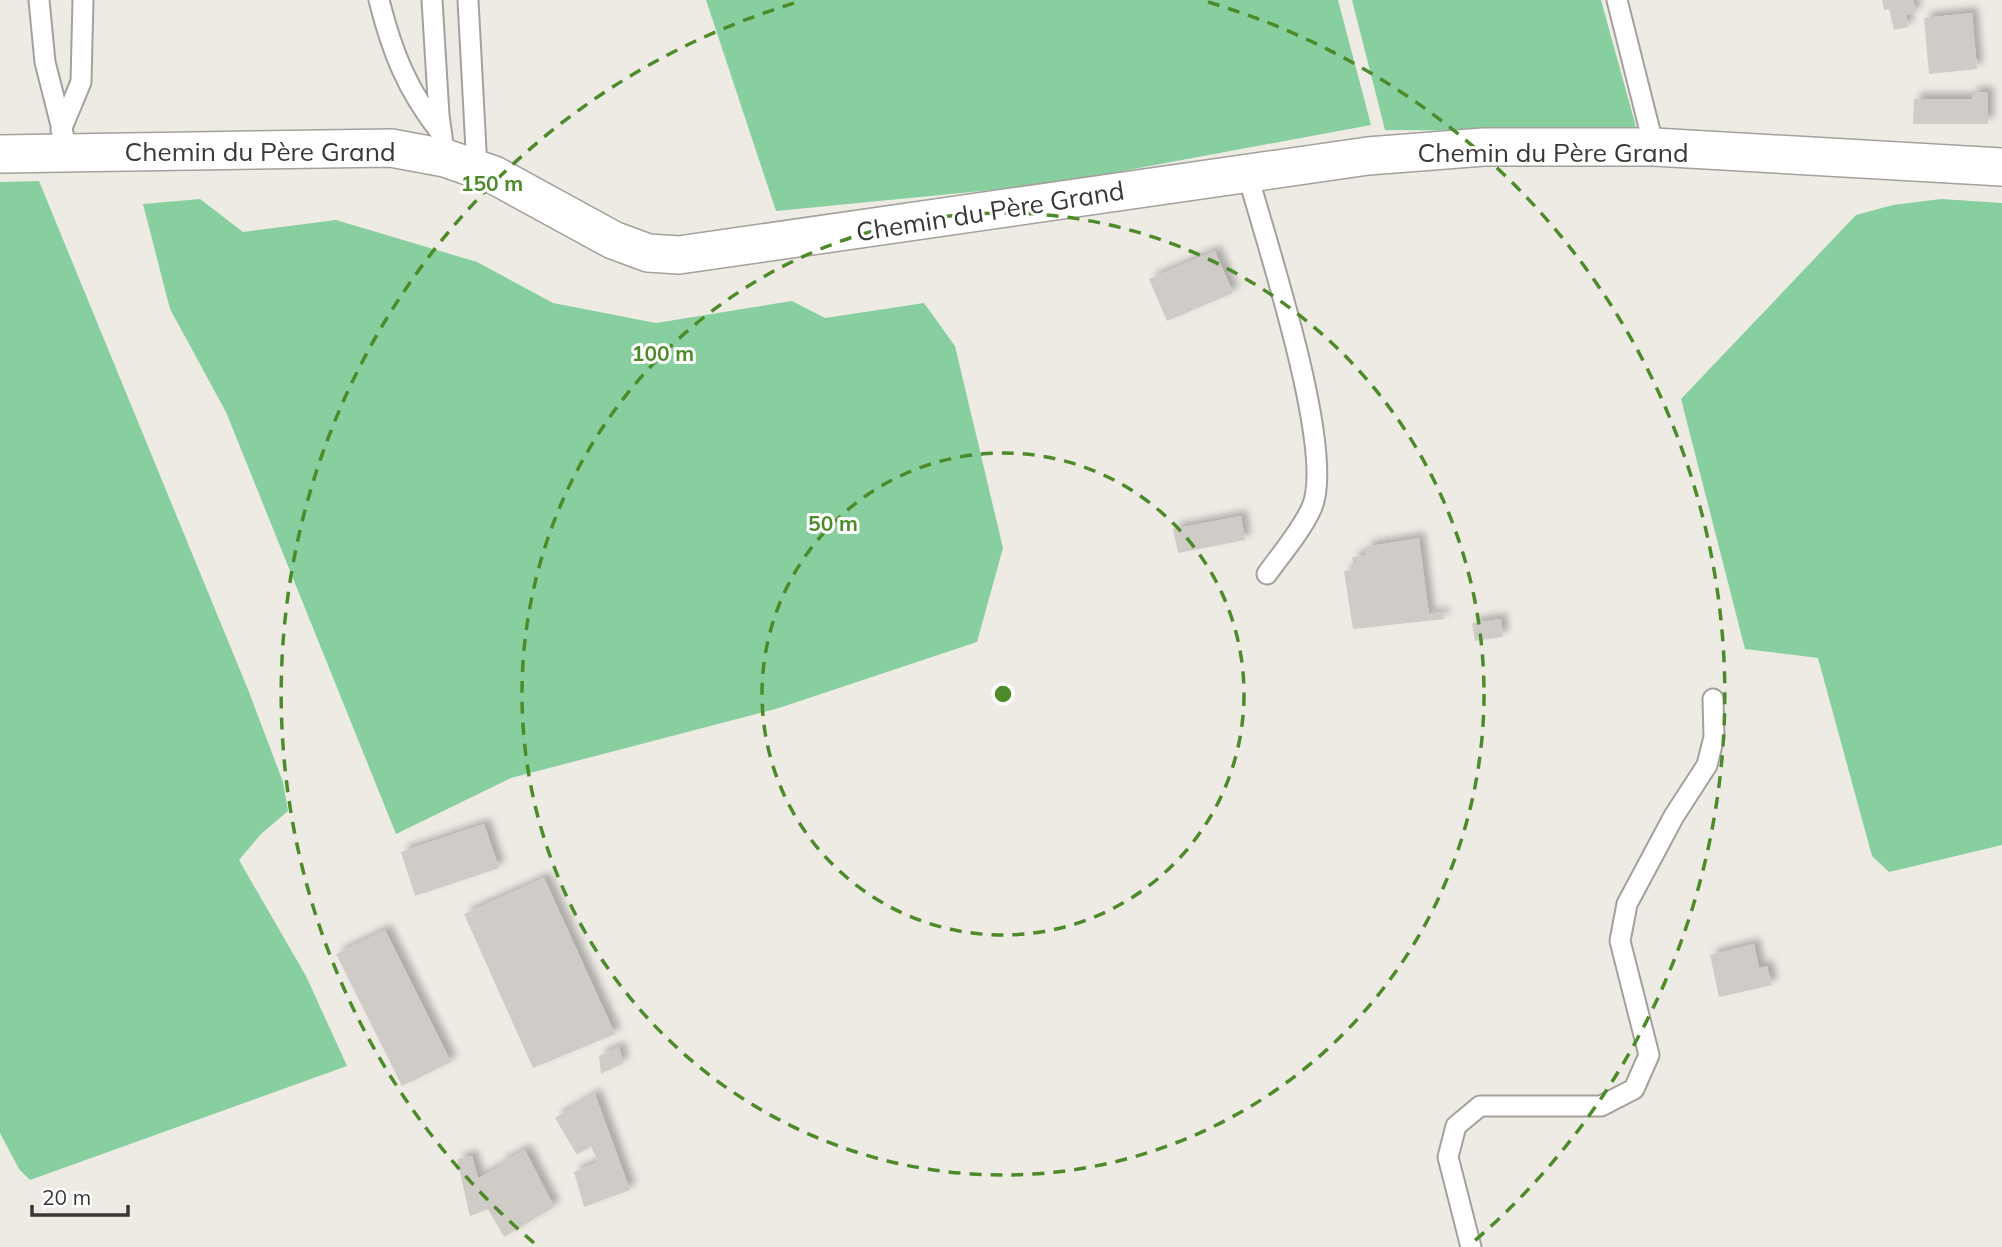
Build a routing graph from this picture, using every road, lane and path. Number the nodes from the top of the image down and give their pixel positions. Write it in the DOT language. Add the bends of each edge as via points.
graph roads {
  1 [pos="39,0"];
  2 [pos="83,0"];
  3 [pos="379,0"];
  4 [pos="432,0"];
  5 [pos="468,0"];
  6 [pos="1617,0"];
  7 [pos="65,141"];
  8 [pos="1654,146"];
  9 [pos="0,154"];
  10 [pos="455,154"];
  11 [pos="2002,167"];
  12 [pos="1247,172"];
  13 [pos="1268,574"];
  14 [pos="1713,699"];
  15 [pos="1471,1247"];
  1 -- 7 [label="lane" via="45,62"];
  2 -- 7 [label="lane" via="81,82"];
  3 -- 10 [label="lane" via="392,50 417,103"];
  4 -- 10 [label="lane"];
  5 -- 10 [label="lane"];
  6 -- 8 [label="lane"];
  7 -- 9 [label="street, Chemin du Père Grand"];
  7 -- 10 [label="street, Chemin du Père Grand" via="391,148"];
  8 -- 11 [label="street, Chemin du Père Grand"];
  8 -- 12 [label="street, Chemin du Père Grand" via="1484,147"];
  10 -- 12 [label="street, Chemin du Père Grand" via="613,240 648,253 679,254"];
  12 -- 13 [label="lane" via="1310,403 1318,460 1313,506"];
  14 -- 15 [label="lane" via="1714,737 1707,765 1627,904 1620,941 1649,1055 1634,1089 1601,1106 1480,1106 1456,1126 1448,1157"];
}
